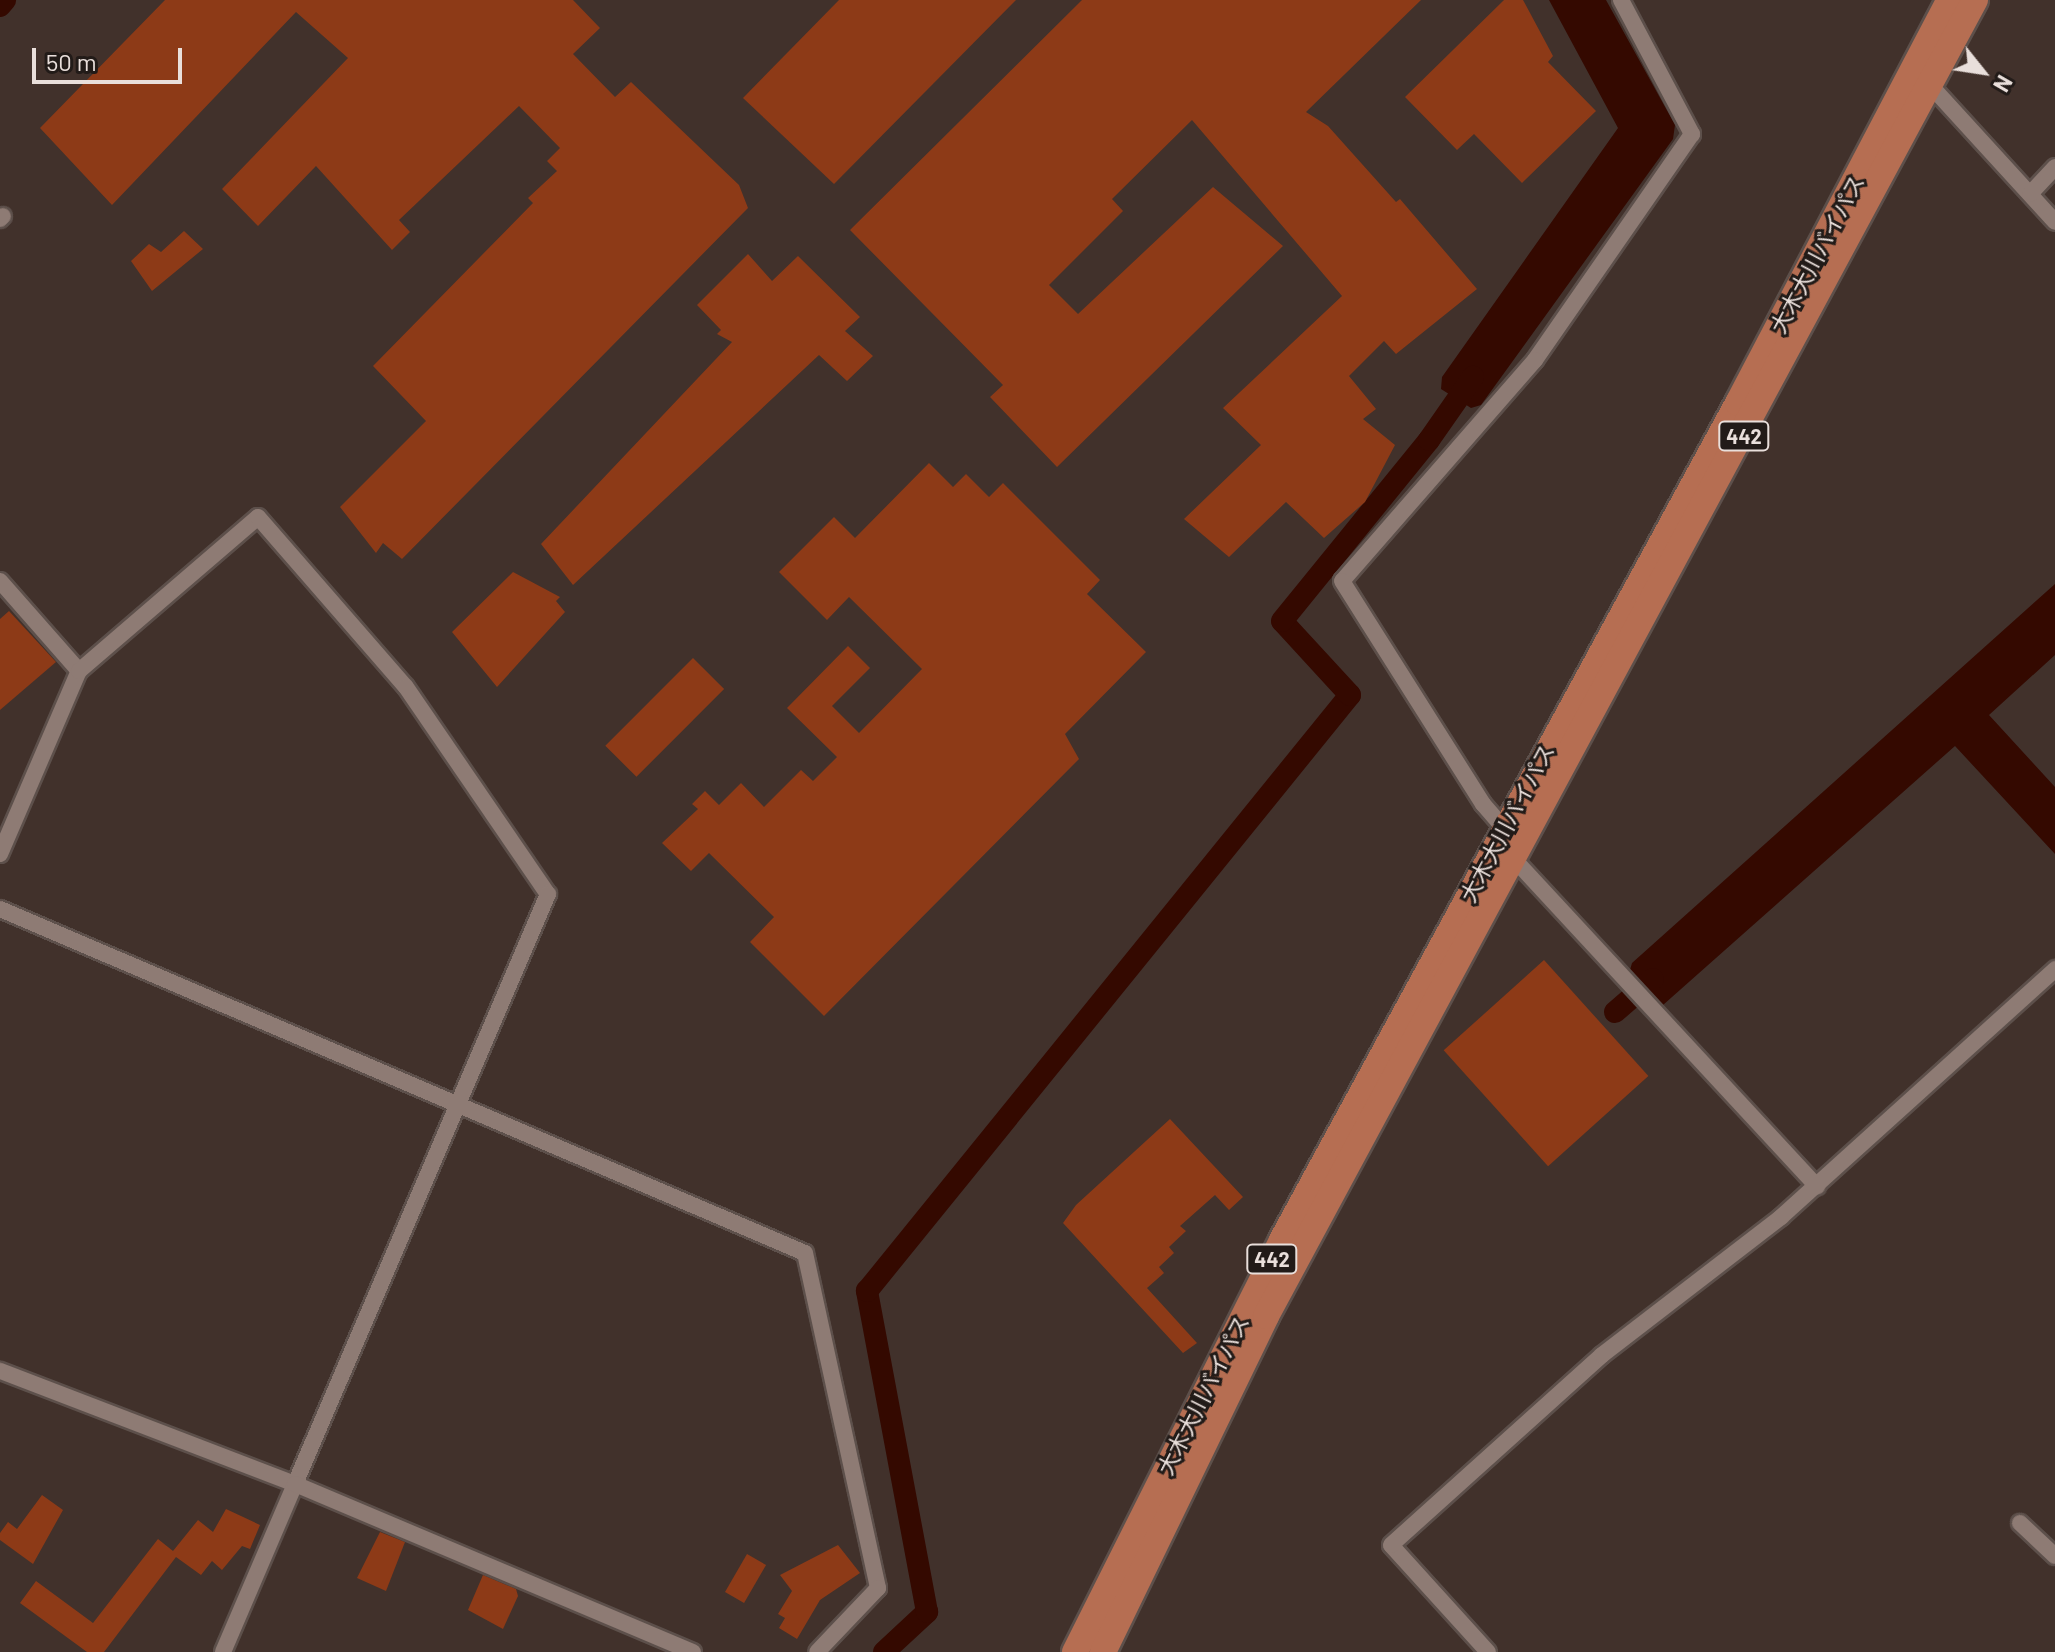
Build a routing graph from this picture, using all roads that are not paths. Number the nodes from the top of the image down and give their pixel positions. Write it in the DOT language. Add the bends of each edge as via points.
graph roads {
  1 [pos="1621,0"];
  2 [pos="1950,0"];
  3 [pos="1975,0"];
  4 [pos="1931,86"];
  5 [pos="2055,167"];
  6 [pos="2030,194"];
  7 [pos="2055,222"];
  8 [pos="0,581"];
  9 [pos="79,671"];
  10 [pos="0,854"];
  11 [pos="1498,861"];
  12 [pos="0,909"];
  13 [pos="2055,969"];
  14 [pos="454,1104"];
  15 [pos="1817,1186"];
  16 [pos="0,1371"];
  17 [pos="295,1484"];
  18 [pos="2020,1523"];
  19 [pos="2055,1556"];
  20 [pos="223,1652"];
  21 [pos="693,1652"];
  22 [pos="817,1652"];
  23 [pos="1075,1652"];
  24 [pos="1103,1652"];
  25 [pos="1488,1652"];
  1 -- 11 [label="street" via="1692,134 1535,360 1342,581 1483,804"];
  2 -- 11 [label="highway, 大木大川バイパス / 442"];
  3 -- 4 [label="highway, 大木大川バイパス / 442"];
  4 -- 6 [label="street"];
  4 -- 11 [label="highway, 大木大川バイパス / 442"];
  5 -- 6 [label="street"];
  6 -- 7 [label="street"];
  8 -- 9 [label="street"];
  9 -- 10 [label="street"];
  9 -- 14 [label="street" via="258,517 357,630 406,687 548,894"];
  11 -- 15 [label="street"];
  11 -- 23 [label="highway, 大木大川バイパス / 442" via="1275,1254"];
  11 -- 24 [label="highway, 大木大川バイパス / 442" via="1266,1316"];
  12 -- 14 [label="street"];
  13 -- 15 [label="street"];
  14 -- 17 [label="street"];
  14 -- 22 [label="street" via="805,1253 878,1588"];
  15 -- 25 [label="street" via="1602,1355 1391,1545"];
  16 -- 17 [label="street"];
  17 -- 20 [label="street"];
  17 -- 21 [label="street"];
  18 -- 19 [label="street"];
}
